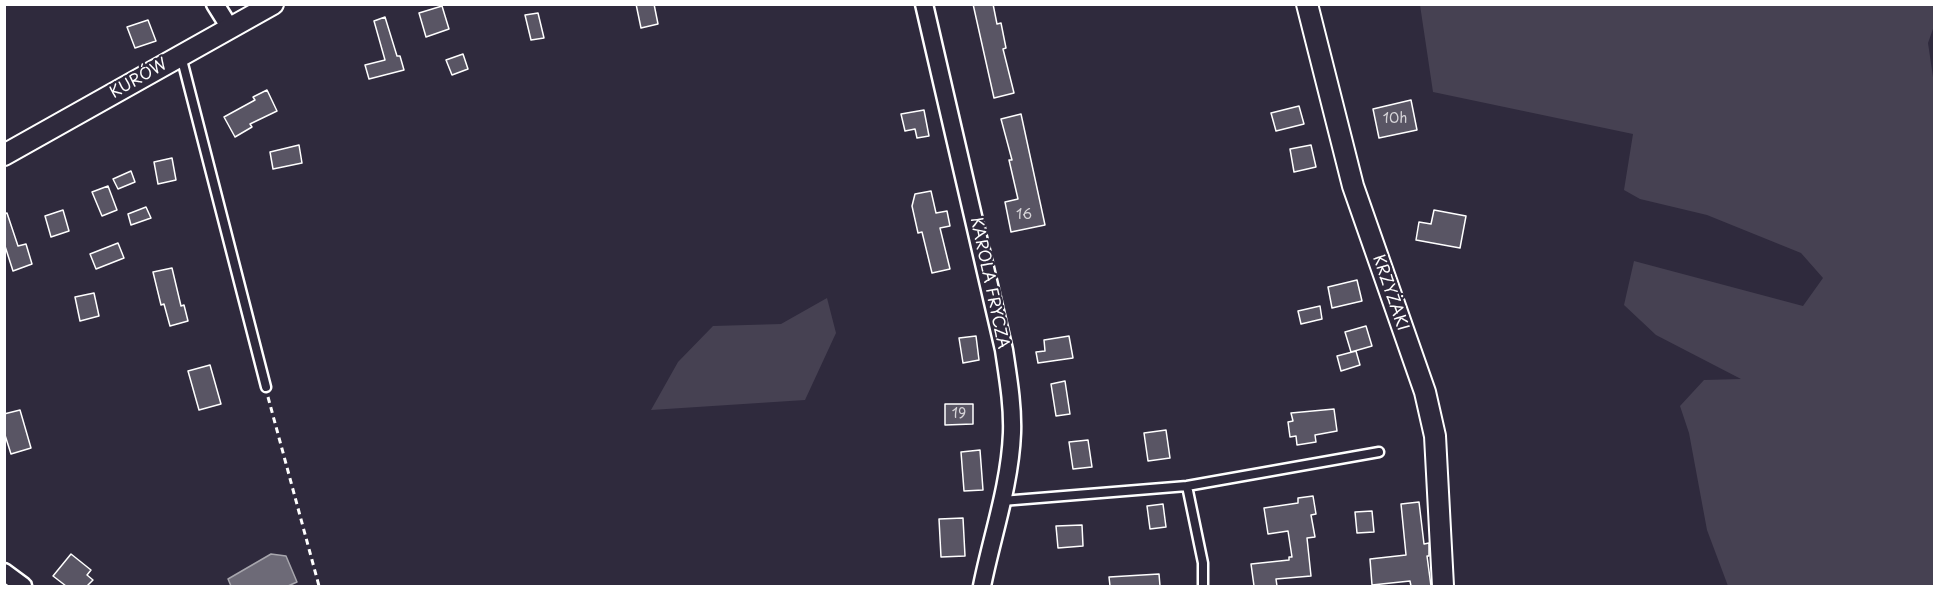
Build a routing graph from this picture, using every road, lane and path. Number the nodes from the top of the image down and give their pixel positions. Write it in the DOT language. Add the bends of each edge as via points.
graph roads {
  1 [pos="215,4"];
  2 [pos="273,4"];
  3 [pos="924,4"];
  4 [pos="1307,4"];
  5 [pos="230,28"];
  6 [pos="181,55"];
  7 [pos="4,155"];
  8 [pos="266,387"];
  9 [pos="1379,452"];
  10 [pos="1187,486"];
  11 [pos="1002,501"];
  12 [pos="4,572"];
  13 [pos="23,586"];
  14 [pos="319,586"];
  15 [pos="982,586"];
  16 [pos="1203,586"];
  17 [pos="1443,586"];
  1 -- 5 [label="street"];
  2 -- 5 [label="street, KURÓW"];
  3 -- 11 [label="street, KAROLA FRYCZA" via="1004,350 1012,432"];
  4 -- 17 [label="street, KRZYŻAKI" via="1353,186 1435,436"];
  5 -- 6 [label="street, KURÓW"];
  6 -- 7 [label="street, KURÓW"];
  6 -- 8 [label="lane"];
  8 -- 14 [label="path"];
  9 -- 10 [label="lane"];
  10 -- 11 [label="lane"];
  10 -- 16 [label="lane" via="1203,563"];
  11 -- 15 [label="street, KAROLA FRYCZA"];
  12 -- 13 [label="street"];
}
